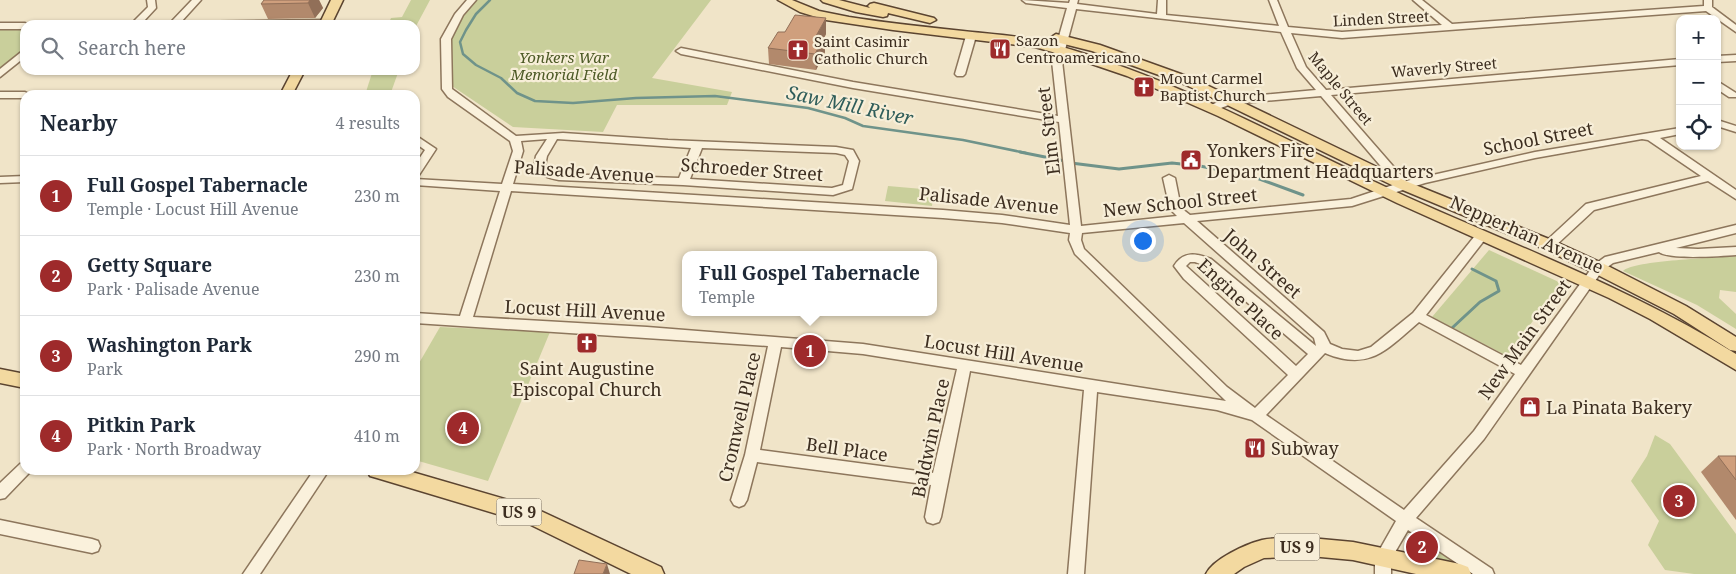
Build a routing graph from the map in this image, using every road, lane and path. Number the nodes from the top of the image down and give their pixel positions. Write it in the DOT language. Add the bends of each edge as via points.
graph roads {
  1 [pos="151,0"];
  2 [pos="197,0"];
  3 [pos="337,0"];
  4 [pos="472,0"];
  5 [pos="784,0"];
  6 [pos="827,0"];
  7 [pos="855,0"];
  8 [pos="1026,0"];
  9 [pos="1162,0"];
  10 [pos="1272,0"];
  11 [pos="1418,0"];
  12 [pos="1694,0"];
  13 [pos="808,2"];
  14 [pos="1074,3"];
  15 [pos="1708,4"];
  16 [pos="1161,16"];
  17 [pos="140,20"];
  18 [pos="178,20"];
  19 [pos="328,20"];
  20 [pos="930,20"];
  21 [pos="0,26"];
  22 [pos="20,26"];
  23 [pos="1451,28"];
  24 [pos="912,29"];
  25 [pos="1736,29"];
  26 [pos="1284,30"];
  27 [pos="971,36"];
  28 [pos="1062,45"];
  29 [pos="680,51"];
  30 [pos="20,56"];
  31 [pos="1736,58"];
  32 [pos="1721,59"];
  33 [pos="1676,62"];
  34 [pos="0,74"];
  35 [pos="960,74"];
  36 [pos="296,75"];
  37 [pos="1721,87"];
  38 [pos="289,90"];
  39 [pos="1323,93"];
  40 [pos="0,95"];
  41 [pos="20,95"];
  42 [pos="1734,96"];
  43 [pos="1228,101"];
  44 [pos="1212,108"];
  45 [pos="1063,120"];
  46 [pos="1721,124"];
  47 [pos="1736,129"];
  48 [pos="1676,132"];
  49 [pos="554,136"];
  50 [pos="1651,137"];
  51 [pos="514,139"];
  52 [pos="420,141"];
  53 [pos="698,144"];
  54 [pos="420,166"];
  55 [pos="1710,177"];
  56 [pos="1168,178"];
  57 [pos="20,179"];
  58 [pos="0,180"];
  59 [pos="420,182"];
  60 [pos="684,182"];
  61 [pos="1403,185"];
  62 [pos="506,186"];
  63 [pos="1383,191"];
  64 [pos="1736,195"];
  65 [pos="1185,218"];
  66 [pos="1736,229"];
  67 [pos="1076,230"];
  68 [pos="1482,235"];
  69 [pos="1549,245"];
  70 [pos="1648,250"];
  71 [pos="1736,251"];
  72 [pos="1598,268"];
  73 [pos="1587,282"];
  74 [pos="1418,316"];
  75 [pos="420,318"];
  76 [pos="465,322"];
  77 [pos="776,342"];
  78 [pos="1736,345"];
  79 [pos="1320,350"];
  80 [pos="1736,363"];
  81 [pos="964,366"];
  82 [pos="1522,372"];
  83 [pos="1297,375"];
  84 [pos="0,376"];
  85 [pos="20,380"];
  86 [pos="1091,386"];
  87 [pos="1256,416"];
  88 [pos="752,455"];
  89 [pos="20,473"];
  90 [pos="319,475"];
  91 [pos="394,475"];
  92 [pos="938,480"];
  93 [pos="0,494"];
  94 [pos="739,500"];
  95 [pos="933,517"];
  96 [pos="1406,519"];
  97 [pos="0,527"];
  98 [pos="92,546"];
  99 [pos="1383,566"];
  100 [pos="251,574"];
  101 [pos="653,574"];
  102 [pos="1076,574"];
  103 [pos="1217,574"];
  104 [pos="1460,574"];
  105 [pos="1486,574"];
  1 -- 17 [label="street" via="152,8"];
  2 -- 18 [label="street"];
  3 -- 19 [label="main road"];
  4 -- 51 [label="street" via="459,14 446,39 448,89"];
  5 -- 24 [label="main road, Nepperhan Avenue" via="796,8 816,14"];
  6 -- 20 [label="main road, Nepperhan Avenue" via="864,11"];
  7 -- 20 [label="main road"];
  8 -- 14 [label="street, Linden Street"];
  9 -- 16 [label="street"];
  10 -- 26 [label="street, Maple Street"];
  11 -- 23 [label="street"];
  12 -- 15 [label="street"];
  13 -- 24 [label="main road" via="848,16"];
  14 -- 16 [label="street, Linden Street"];
  14 -- 28 [label="street, Elm Street"];
  15 -- 23 [label="street, Linden Street"];
  15 -- 25 [label="street"];
  16 -- 26 [label="street, Linden Street"];
  20 -- 28 [label="main road, Nepperhan Avenue" via="1009,30"];
  21 -- 22 [label="street"];
  23 -- 26 [label="street, Linden Street" via="1342,35"];
  24 -- 27 [label="main road, Nepperhan Avenue"];
  26 -- 39 [label="street, Maple Street" via="1299,63"];
  27 -- 28 [label="main road, Nepperhan Avenue"];
  27 -- 35 [label="street"];
  28 -- 43 [label="main road, Nepperhan Avenue" via="1147,65"];
  28 -- 44 [label="main road, Nepperhan Avenue"];
  28 -- 45 [label="street, Elm Street" via="1057,61"];
  29 -- 45 [label="street" via="853,86"];
  30 -- 34 [label="street"];
  31 -- 32 [label="street"];
  33 -- 39 [label="street, Waverly Street"];
  36 -- 38 [label="main road"];
  37 -- 42 [label="street"];
  39 -- 43 [label="street, Waverly Street"];
  39 -- 61 [label="street, Maple Street"];
  40 -- 41 [label="street"];
  43 -- 44 [label="street, Waverly Street"];
  43 -- 61 [label="main road, Nepperhan Avenue"];
  44 -- 63 [label="main road, Nepperhan Avenue"];
  45 -- 67 [label="street, Elm Street"];
  46 -- 47 [label="street"];
  48 -- 50 [label="street, School Street"];
  49 -- 51 [label="street, Schroeder Street" via="533,135"];
  49 -- 53 [label="street, Schroeder Street"];
  49 -- 60 [label="street, Schroeder Street" via="538,165 548,175"];
  50 -- 55 [label="street"];
  50 -- 61 [label="street, School Street" via="1535,155"];
  51 -- 62 [label="street" via="518,151"];
  52 -- 54 [label="street" via="431,149"];
  53 -- 60 [label="street"];
  53 -- 60 [label="street, Schroeder Street" via="849,152 854,161 851,180 844,190 829,192"];
  55 -- 64 [label="street"];
  55 -- 69 [label="street" via="1590,207"];
  56 -- 65 [label="street, John Street" via="1176,210"];
  57 -- 58 [label="street"];
  59 -- 62 [label="street, Palisade Avenue"];
  61 -- 63 [label="street, New School Street"];
  61 -- 69 [label="main road, Nepperhan Avenue"];
  62 -- 67 [label="street, Palisade Avenue" via="943,214"];
  62 -- 76 [label="street"];
  63 -- 65 [label="street, New School Street" via="1352,202"];
  63 -- 68 [label="main road, Nepperhan Avenue"];
  65 -- 67 [label="street, New School Street"];
  65 -- 79 [label="street, John Street" via="1319,335 1324,343"];
  66 -- 70 [label="street, New Main Street"];
  67 -- 87 [label="street, Palisade Avenue" via="1079,251 1222,390"];
  68 -- 73 [label="main road, Nepperhan Avenue"];
  68 -- 74 [label="street"];
  69 -- 72 [label="main road, Nepperhan Avenue"];
  70 -- 71 [label="street"];
  70 -- 72 [label="street, New Main Street" via="1609,260"];
  72 -- 73 [label="street, New Main Street"];
  72 -- 78 [label="main road, Nepperhan Avenue" via="1680,310"];
  73 -- 80 [label="main road, Nepperhan Avenue" via="1671,322"];
  73 -- 82 [label="street, New Main Street"];
  74 -- 79 [label="street" via="1367,355"];
  74 -- 82 [label="street"];
  75 -- 76 [label="street, Locust Hill Avenue"];
  76 -- 77 [label="street, Locust Hill Avenue"];
  77 -- 81 [label="street, Locust Hill Avenue" via="863,349"];
  77 -- 88 [label="street, Cromwell Place"];
  79 -- 83 [label="street"];
  79 -- 83 [label="street, Engine Place" via="1207,262 1192,258 1181,262 1180,266 1188,276"];
  81 -- 86 [label="street, Locust Hill Avenue"];
  81 -- 92 [label="street, Baldwin Place"];
  82 -- 96 [label="street, New Main Street" via="1479,435"];
  83 -- 87 [label="street"];
  84 -- 85 [label="main road"];
  86 -- 87 [label="street, Locust Hill Avenue" via="1218,404"];
  86 -- 102 [label="street"];
  87 -- 96 [label="street, Palisade Avenue"];
  88 -- 92 [label="street, Bell Place"];
  88 -- 94 [label="street, Cromwell Place"];
  89 -- 93 [label="street"];
  90 -- 100 [label="street"];
  91 -- 101 [label="main road, US 9" via="532,516"];
  92 -- 95 [label="street, Baldwin Place"];
  96 -- 99 [label="street, New Main Street"];
  96 -- 105 [label="street, Palisade Avenue"];
  97 -- 98 [label="street"];
  99 -- 103 [label="main road, US 9" via="1353,551 1285,547 1249,553"];
  99 -- 104 [label="main road, US 9"];
}
